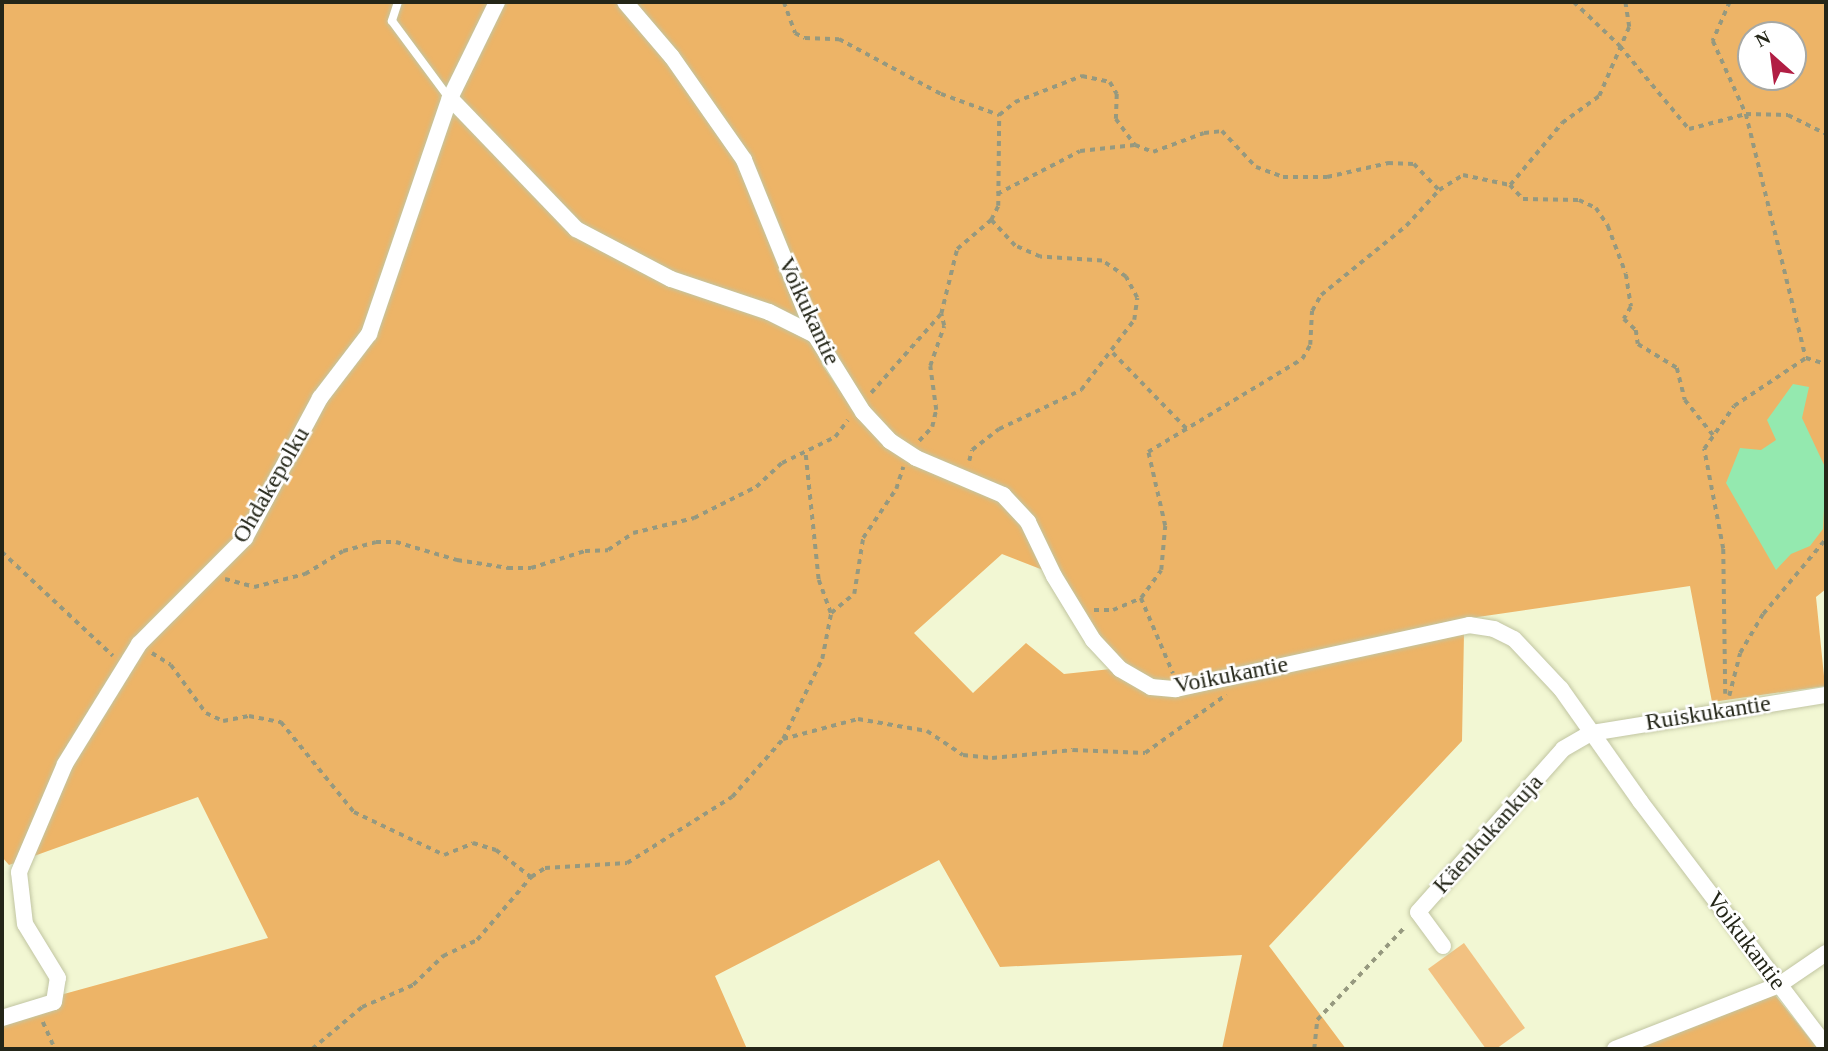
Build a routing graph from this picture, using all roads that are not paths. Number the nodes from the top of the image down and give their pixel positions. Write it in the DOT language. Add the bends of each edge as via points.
graph roads {
  1 [pos="398,2"];
  2 [pos="497,2"];
  3 [pos="625,2"];
  4 [pos="450,98"];
  5 [pos="815,335"];
  6 [pos="1826,695"];
  7 [pos="1591,733"];
  8 [pos="1443,946"];
  9 [pos="1826,953"];
  10 [pos="1779,985"];
  11 [pos="2,1018"];
  12 [pos="1826,1046"];
  13 [pos="1615,1049"];
  1 -- 4 [label="lane" via="392,21"];
  2 -- 4 [label="street, Ohdakepolku"];
  3 -- 5 [label="street, Voikukantie" via="672,57 744,160"];
  4 -- 5 [label="street" via="576,229 671,279 769,312"];
  4 -- 11 [label="street, Ohdakepolku" via="369,334 320,398 244,538 215,573 139,645 65,764 19,872 25,924 58,978 54,1002 37,1011"];
  5 -- 7 [label="street, Voikukantie" via="858,405 890,441 1003,495 1028,522 1093,640 1120,669 1151,687 1176,688 1469,625 1494,629 1514,639 1561,689"];
  6 -- 7 [label="street, Ruiskukantie"];
  7 -- 8 [label="street, Käenkukankuja" via="1563,749 1418,912"];
  7 -- 10 [label="street, Voikukantie"];
  9 -- 10 [label="street"];
  10 -- 12 [label="street, Voikukantie"];
  10 -- 13 [label="street"];
}
